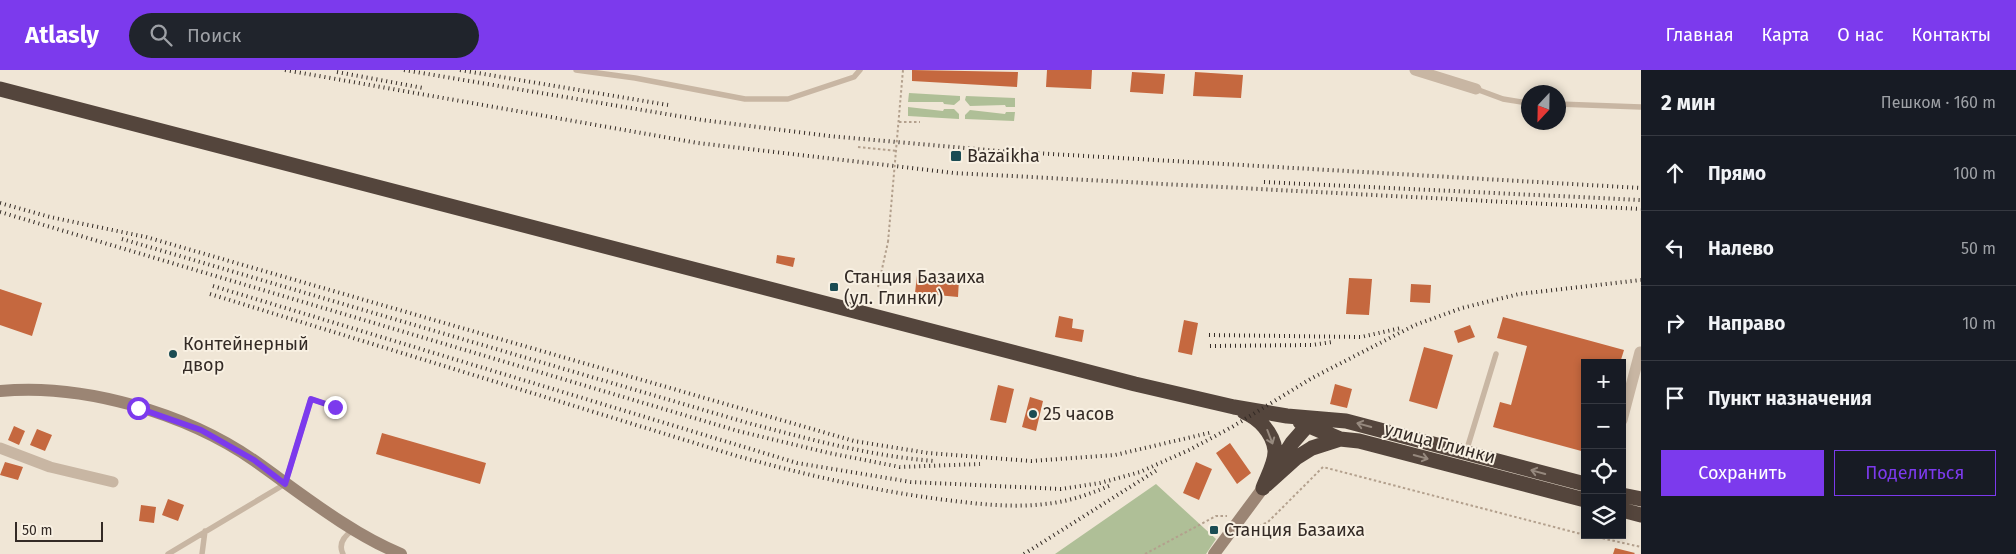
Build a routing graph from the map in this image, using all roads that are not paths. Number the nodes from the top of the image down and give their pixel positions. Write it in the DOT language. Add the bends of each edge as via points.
graph roads {
  1 [pos="576,70"];
  2 [pos="860,70"];
  3 [pos="1415,70"];
  4 [pos="0,89"];
  5 [pos="1476,89"];
  6 [pos="1521,101"];
  7 [pos="1566,104"];
  8 [pos="1641,107"];
  9 [pos="1640,352"];
  10 [pos="1496,354"];
  11 [pos="0,391"];
  12 [pos="1626,405"];
  13 [pos="335,407"];
  14 [pos="1234,408"];
  15 [pos="1310,422"];
  16 [pos="1340,439"];
  17 [pos="0,448"];
  18 [pos="1466,452"];
  19 [pos="112,482"];
  20 [pos="1581,483"];
  21 [pos="285,484"];
  22 [pos="1263,488"];
  23 [pos="1626,496"];
  24 [pos="1581,499"];
  25 [pos="1641,499"];
  26 [pos="1626,511"];
  27 [pos="1641,515"];
  28 [pos="354,529"];
  29 [pos="206,531"];
  30 [pos="168,554"];
  31 [pos="202,554"];
  32 [pos="344,554"];
  33 [pos="401,554"];
  34 [pos="1214,554"];
  1 -- 2 [label="lane" via="745,99 788,99 854,77"];
  3 -- 5 [label="street"];
  4 -- 14 [label="highway"];
  5 -- 6 [label="lane" via="1503,99"];
  7 -- 8 [label="lane"];
  9 -- 12 [label="street"];
  10 -- 18 [label="lane"];
  11 -- 21 [label="street" via="26,389 85,393 138,408 201,430 254,460"];
  13 -- 21 [label="lane" via="311,399"];
  14 -- 15 [label="highway"];
  14 -- 22 [label="highway, one-way" via="1255,416 1267,429 1275,450"];
  15 -- 16 [label="highway, улица Глинки"];
  18 -- 15 [label="highway, улица Глинки, one-way" via="1346,421"];
  15 -- 22 [label="highway"];
  16 -- 22 [label="highway" via="1312,448 1296,458"];
  16 -- 24 [label="highway, улица Глинки, one-way" via="1359,441"];
  17 -- 19 [label="street" via="50,467"];
  20 -- 18 [label="highway, улица Глинки, one-way"];
  21 -- 28 [label="street"];
  21 -- 29 [label="lane"];
  22 -- 34 [label="street"];
  23 -- 25 [label="highway"];
  26 -- 27 [label="highway"];
  28 -- 32 [label="lane" via="340,546"];
  28 -- 33 [label="street"];
  29 -- 30 [label="lane"];
  29 -- 31 [label="lane"];
}
